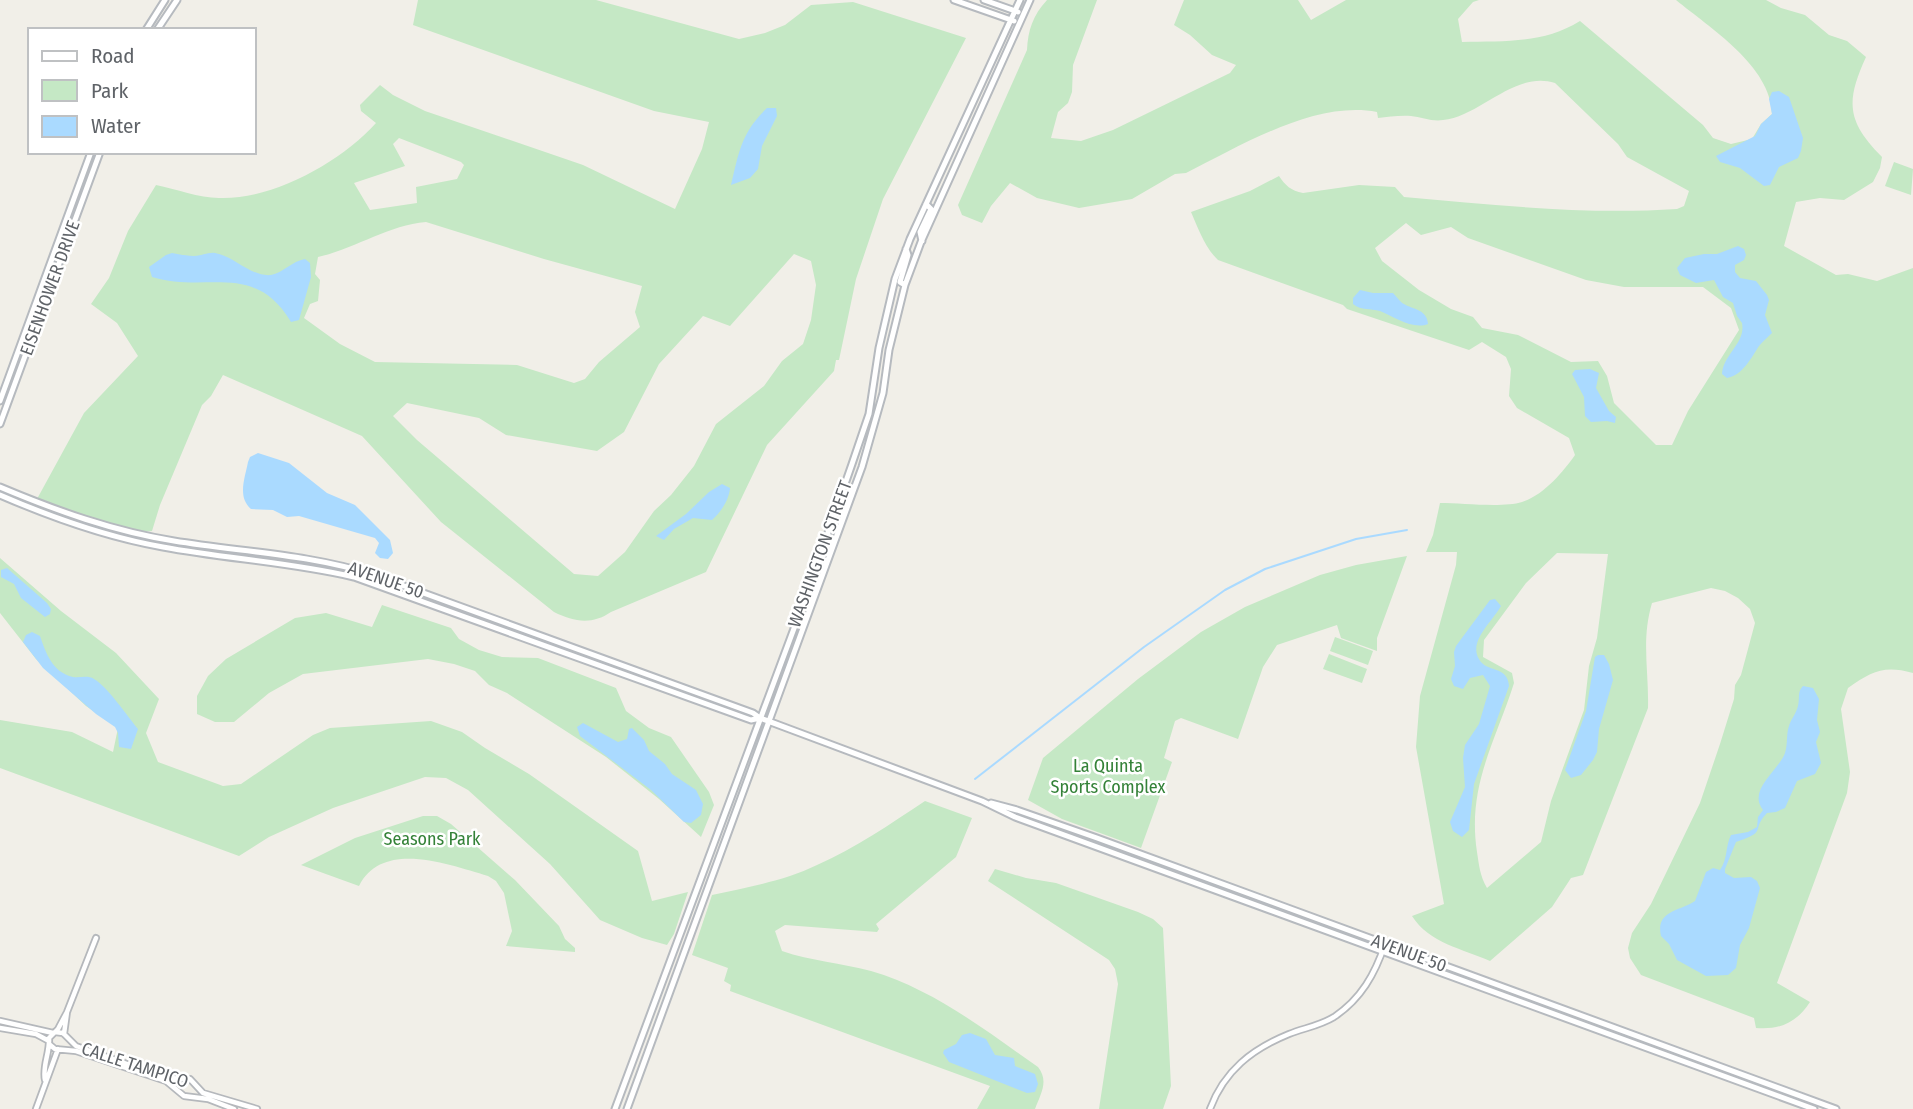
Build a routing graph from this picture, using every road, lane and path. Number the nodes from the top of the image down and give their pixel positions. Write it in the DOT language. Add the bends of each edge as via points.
graph roads {
  1 [pos="165,0"];
  2 [pos="177,0"];
  3 [pos="954,0"];
  4 [pos="984,0"];
  5 [pos="1020,0"];
  6 [pos="1030,0"];
  7 [pos="1015,11"];
  8 [pos="1024,15"];
  9 [pos="1011,20"];
  10 [pos="1020,24"];
  11 [pos="147,28"];
  12 [pos="158,28"];
  13 [pos="90,154"];
  14 [pos="99,154"];
  15 [pos="926,204"];
  16 [pos="922,241"];
  17 [pos="906,249"];
  18 [pos="905,285"];
  19 [pos="0,401"];
  20 [pos="0,424"];
  21 [pos="0,487"];
  22 [pos="0,495"];
  23 [pos="278,554"];
  24 [pos="278,563"];
  25 [pos="760,718"];
  26 [pos="770,721"];
  27 [pos="982,801"];
  28 [pos="96,938"];
  29 [pos="1385,944"];
  30 [pos="1382,951"];
  31 [pos="67,1012"];
  32 [pos="0,1021"];
  33 [pos="0,1028"];
  34 [pos="54,1032"];
  35 [pos="65,1035"];
  36 [pos="49,1043"];
  37 [pos="59,1049"];
  38 [pos="183,1079"];
  39 [pos="45,1080"];
  40 [pos="195,1084"];
  41 [pos="178,1091"];
  42 [pos="190,1096"];
  43 [pos="36,1109"];
  44 [pos="234,1109"];
  45 [pos="257,1109"];
  46 [pos="615,1109"];
  47 [pos="627,1109"];
  48 [pos="1210,1109"];
  49 [pos="1814,1109"];
  50 [pos="1836,1109"];
  1 -- 11 [label="main road"];
  2 -- 12 [label="main road"];
  3 -- 9 [label="main road"];
  4 -- 7 [label="main road"];
  5 -- 7 [label="main road, WASHINGTON STREET"];
  6 -- 8 [label="main road, WASHINGTON STREET"];
  7 -- 8 [label="main road"];
  7 -- 9 [label="main road, WASHINGTON STREET"];
  8 -- 10 [label="main road, WASHINGTON STREET"];
  9 -- 10 [label="main road"];
  9 -- 15 [label="main road, WASHINGTON STREET"];
  10 -- 16 [label="main road, WASHINGTON STREET"];
  13 -- 19 [label="main road, EISENHOWER DRIVE"];
  14 -- 20 [label="main road, EISENHOWER DRIVE"];
  15 -- 16 [label="main road" via="931,209 920,232"];
  15 -- 17 [label="main road, WASHINGTON STREET"];
  16 -- 18 [label="main road, WASHINGTON STREET"];
  17 -- 18 [label="main road" via="900,282"];
  17 -- 25 [label="main road, WASHINGTON STREET" via="879,348 869,414"];
  18 -- 26 [label="main road, WASHINGTON STREET" via="862,467"];
  21 -- 23 [label="main road, AVENUE 50" via="112,528"];
  22 -- 24 [label="main road, AVENUE 50" via="110,536"];
  23 -- 24 [label="main road"];
  23 -- 25 [label="main road, AVENUE 50" via="374,575"];
  24 -- 25 [label="main road, AVENUE 50" via="354,577 751,720"];
  25 -- 26 [label="main road, AVENUE 50"];
  25 -- 46 [label="main road, WASHINGTON STREET"];
  26 -- 27 [label="main road, AVENUE 50"];
  26 -- 47 [label="main road, WASHINGTON STREET"];
  27 -- 29 [label="main road, AVENUE 50"];
  27 -- 30 [label="main road, AVENUE 50"];
  28 -- 31 [label="street"];
  29 -- 30 [label="street"];
  29 -- 50 [label="main road, AVENUE 50"];
  30 -- 48 [label="street" via="1375,971 1353,1001 1318,1025 1262,1046 1234,1067"];
  30 -- 49 [label="main road, AVENUE 50"];
  31 -- 34 [label="street"];
  31 -- 35 [label="street"];
  32 -- 34 [label="street, CALLE TAMPICO"];
  33 -- 36 [label="street, CALLE TAMPICO" via="36,1034"];
  34 -- 35 [label="street, CALLE TAMPICO"];
  34 -- 36 [label="street"];
  35 -- 37 [label="street" via="66,1042"];
  35 -- 38 [label="street, CALLE TAMPICO" via="76,1046"];
  36 -- 37 [label="street, CALLE TAMPICO"];
  36 -- 39 [label="street"];
  37 -- 39 [label="street"];
  37 -- 41 [label="street, CALLE TAMPICO" via="166,1081"];
  38 -- 40 [label="street, CALLE TAMPICO"];
  38 -- 41 [label="street"];
  39 -- 43 [label="street"];
  40 -- 42 [label="street"];
  40 -- 45 [label="street, CALLE TAMPICO" via="203,1093"];
  41 -- 42 [label="street, CALLE TAMPICO"];
  42 -- 44 [label="street, CALLE TAMPICO"];
}
